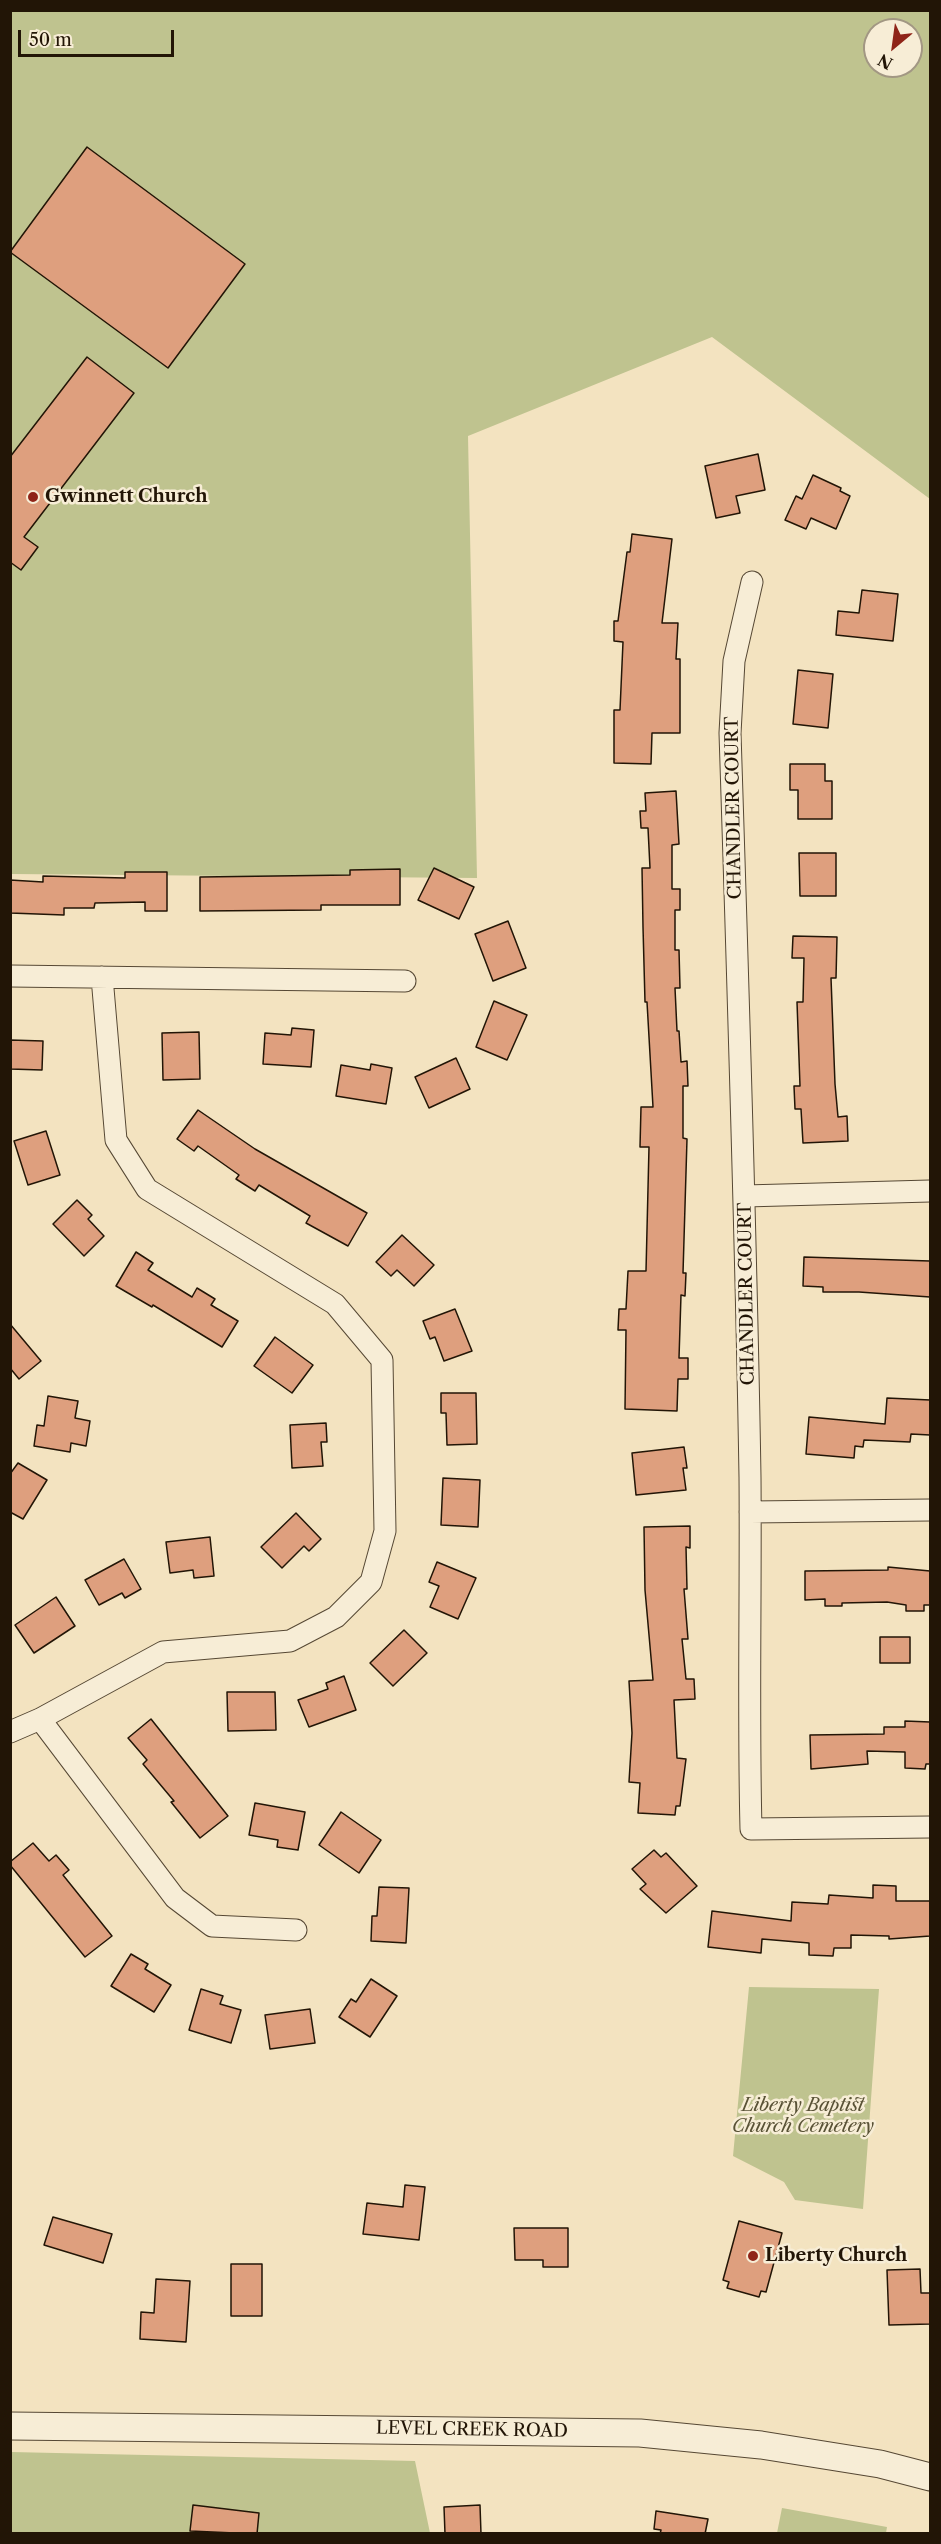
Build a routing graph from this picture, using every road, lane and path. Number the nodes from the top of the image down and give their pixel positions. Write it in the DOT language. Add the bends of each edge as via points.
graph roads {
  1 [pos="752,582"];
  2 [pos="10,976"];
  3 [pos="102,977"];
  4 [pos="405,981"];
  5 [pos="930,1191"];
  6 [pos="745,1196"];
  7 [pos="930,1510"];
  8 [pos="750,1512"];
  9 [pos="40,1719"];
  10 [pos="10,1732"];
  11 [pos="930,1827"];
  12 [pos="296,1930"];
  13 [pos="10,2426"];
  14 [pos="930,2477"];
  1 -- 6 [label="street, CHANDLER COURT" via="735,661 730,733"];
  2 -- 3 [label="street"];
  3 -- 4 [label="street"];
  3 -- 9 [label="street" via="116,1140 147,1189 335,1305 382,1360 385,1531 371,1582 336,1617 290,1641 163,1652"];
  5 -- 6 [label="street"];
  6 -- 8 [label="street, CHANDLER COURT"];
  7 -- 8 [label="street"];
  8 -- 11 [label="street, CHANDLER COURT" via="751,1829"];
  9 -- 10 [label="street"];
  9 -- 12 [label="street" via="175,1898 212,1926"];
  13 -- 14 [label="street, LEVEL CREEK ROAD" via="640,2433 761,2445 880,2464"];
}
